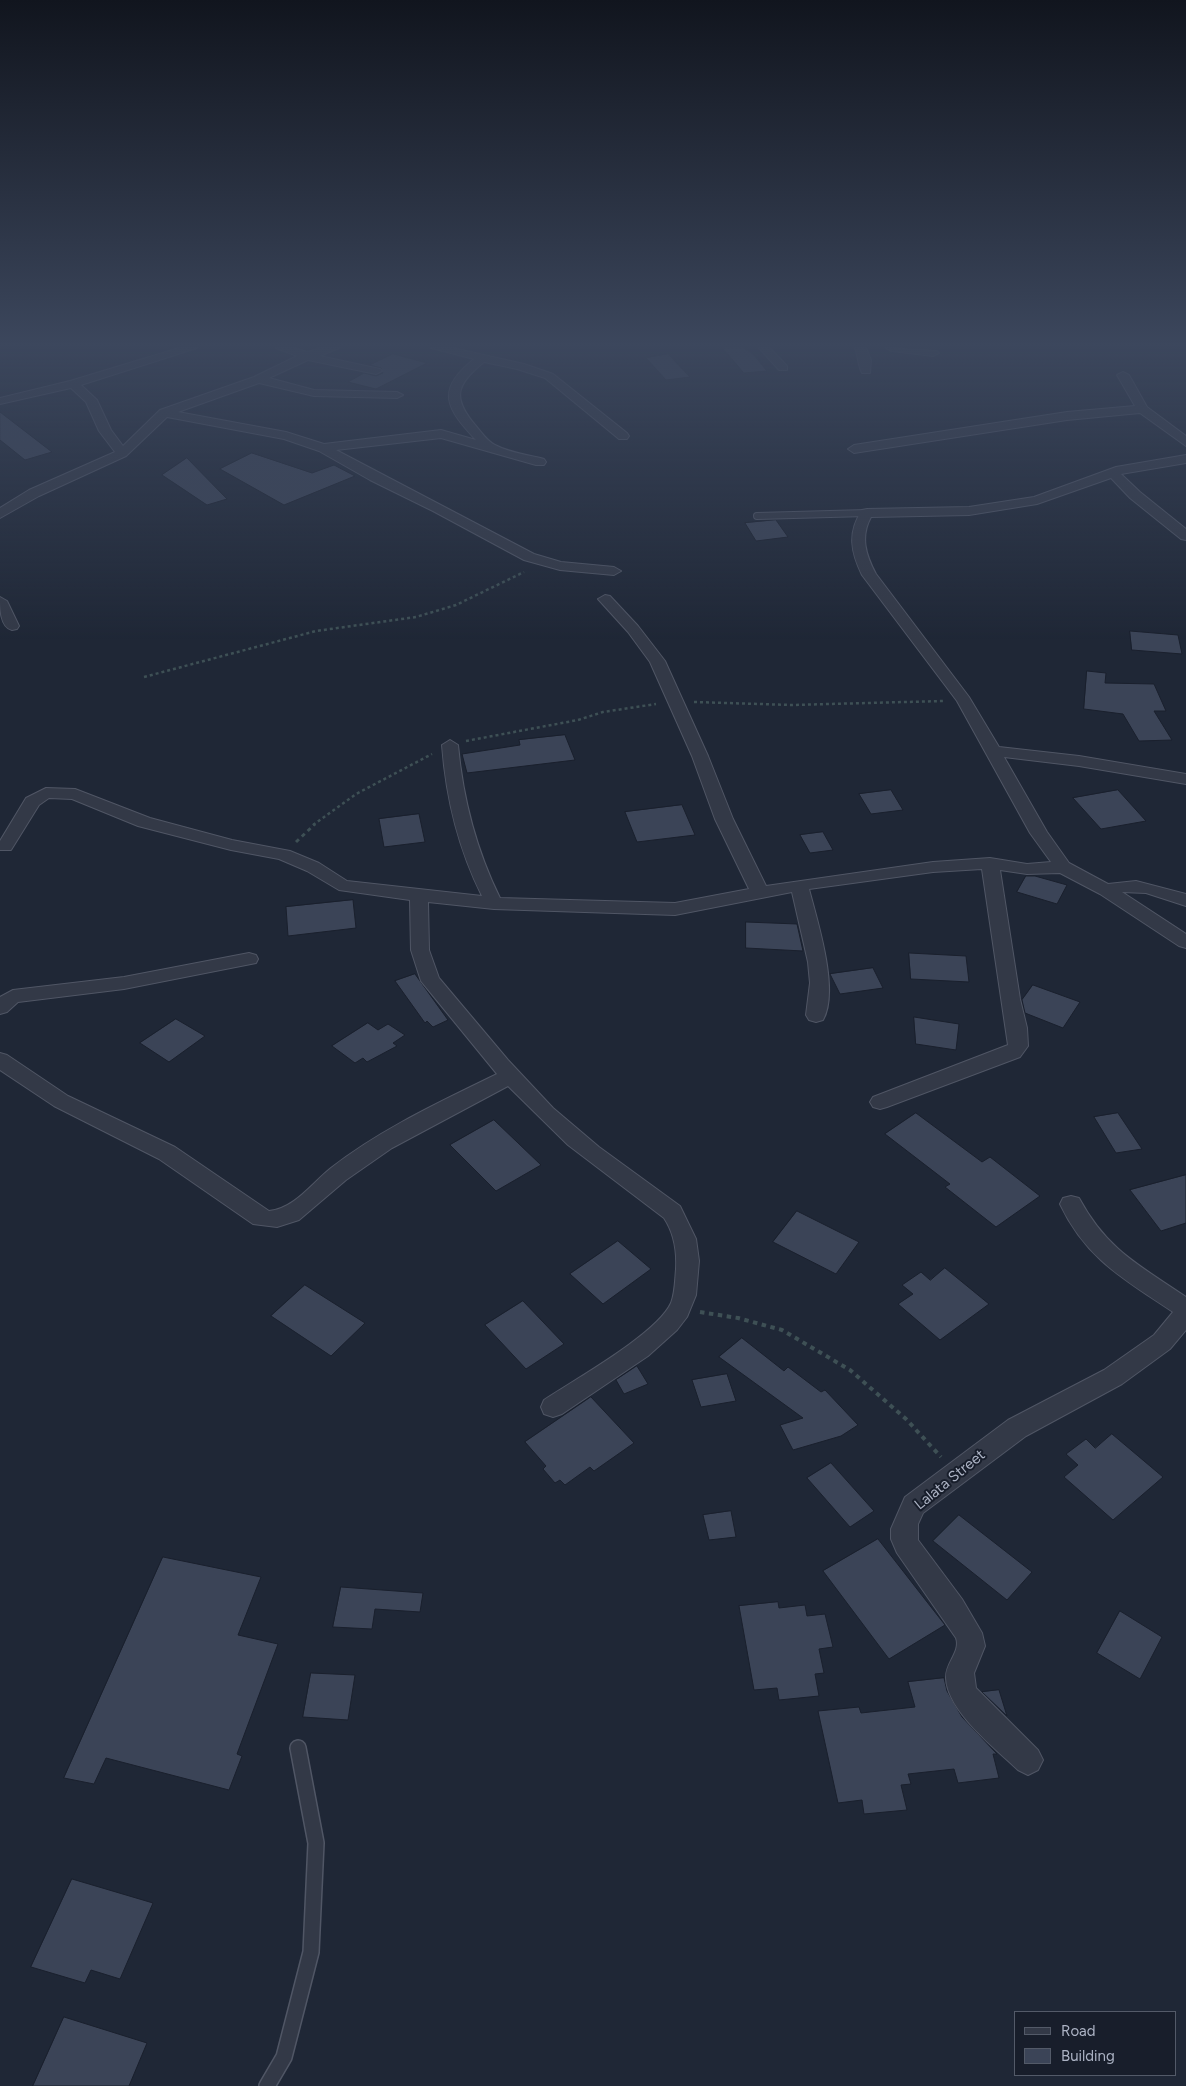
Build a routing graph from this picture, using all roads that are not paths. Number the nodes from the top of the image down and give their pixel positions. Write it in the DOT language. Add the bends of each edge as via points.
graph roads {
  1 [pos="117,445"];
  2 [pos="129,445"];
  3 [pos="315,445"];
  4 [pos="345,445"];
  5 [pos="877,445"];
  6 [pos="488,446"];
  7 [pos="323,448"];
  8 [pos="854,449"];
  9 [pos="122,452"];
  10 [pos="1186,459"];
  11 [pos="540,462"];
  12 [pos="1113,473"];
  13 [pos="1,512"];
  14 [pos="868,513"];
  15 [pos="757,516"];
  16 [pos="1186,536"];
  17 [pos="614,571"];
  18 [pos="605,599"];
  19 [pos="0,601"];
  20 [pos="12,626"];
  21 [pos="450,745"];
  22 [pos="992,751"];
  23 [pos="1186,779"];
  24 [pos="5,846"];
  25 [pos="990,863"];
  26 [pos="1063,867"];
  27 [pos="799,884"];
  28 [pos="1106,890"];
  29 [pos="759,891"];
  30 [pos="419,896"];
  31 [pos="1186,900"];
  32 [pos="494,903"];
  33 [pos="1186,942"];
  34 [pos="250,960"];
  35 [pos="0,1007"];
  36 [pos="816,1015"];
  37 [pos="0,1060"];
  38 [pos="511,1076"];
  39 [pos="880,1102"];
  40 [pos="1071,1204"];
  41 [pos="1186,1309"];
  42 [pos="1186,1313"];
  43 [pos="553,1407"];
  44 [pos="298,1748"];
  45 [pos="1028,1760"];
  46 [pos="267,2086"];
  1 -- 9 [label="street"];
  2 -- 9 [label="street"];
  3 -- 7 [label="street"];
  4 -- 7 [label="street"];
  5 -- 8 [label="street"];
  6 -- 11 [label="street"];
  7 -- 17 [label="street" via="542,563"];
  9 -- 13 [label="street"];
  10 -- 12 [label="street"];
  12 -- 14 [label="street" via="1037,500 969,511"];
  12 -- 16 [label="street" via="1135,496"];
  14 -- 15 [label="lane"];
  14 -- 22 [label="street" via="859,527 858,554 869,575 964,700"];
  18 -- 29 [label="street" via="634,629 657,661 724,819"];
  19 -- 20 [label="street"];
  21 -- 32 [label="street" via="461,824 477,869"];
  22 -- 23 [label="street" via="1079,761"];
  22 -- 26 [label="street" via="1039,833"];
  24 -- 30 [label="street" via="32,802 46,793 74,794 144,822 284,856 313,867 339,884"];
  25 -- 26 [label="street" via="1027,870"];
  25 -- 27 [label="street"];
  25 -- 39 [label="street" via="1018,1046 1013,1052"];
  26 -- 28 [label="street"];
  27 -- 29 [label="street"];
  27 -- 36 [label="street" via="820,983"];
  28 -- 31 [label="street" via="1134,885"];
  28 -- 33 [label="street"];
  29 -- 32 [label="street" via="675,909"];
  30 -- 32 [label="street"];
  30 -- 38 [label="street" via="418,938 422,964 431,981"];
  34 -- 35 [label="street" via="124,983 12,996"];
  37 -- 38 [label="street" via="62,1101 167,1153 261,1218 273,1221 304,1206 348,1167 401,1132"];
  38 -- 43 [label="street" via="579,1143 672,1212 682,1225 688,1263 680,1309 664,1329"];
  40 -- 41 [label="street" via="1088,1236"];
  42 -- 45 [label="street, Lalata Street" via="1162,1342 1113,1377 1018,1428 914,1505 905,1520 902,1534 906,1545 963,1624 972,1642 968,1659 960,1670 964,1697"];
  44 -- 46 [label="lane" via="316,1843 311,1952 284,2057"];
}
